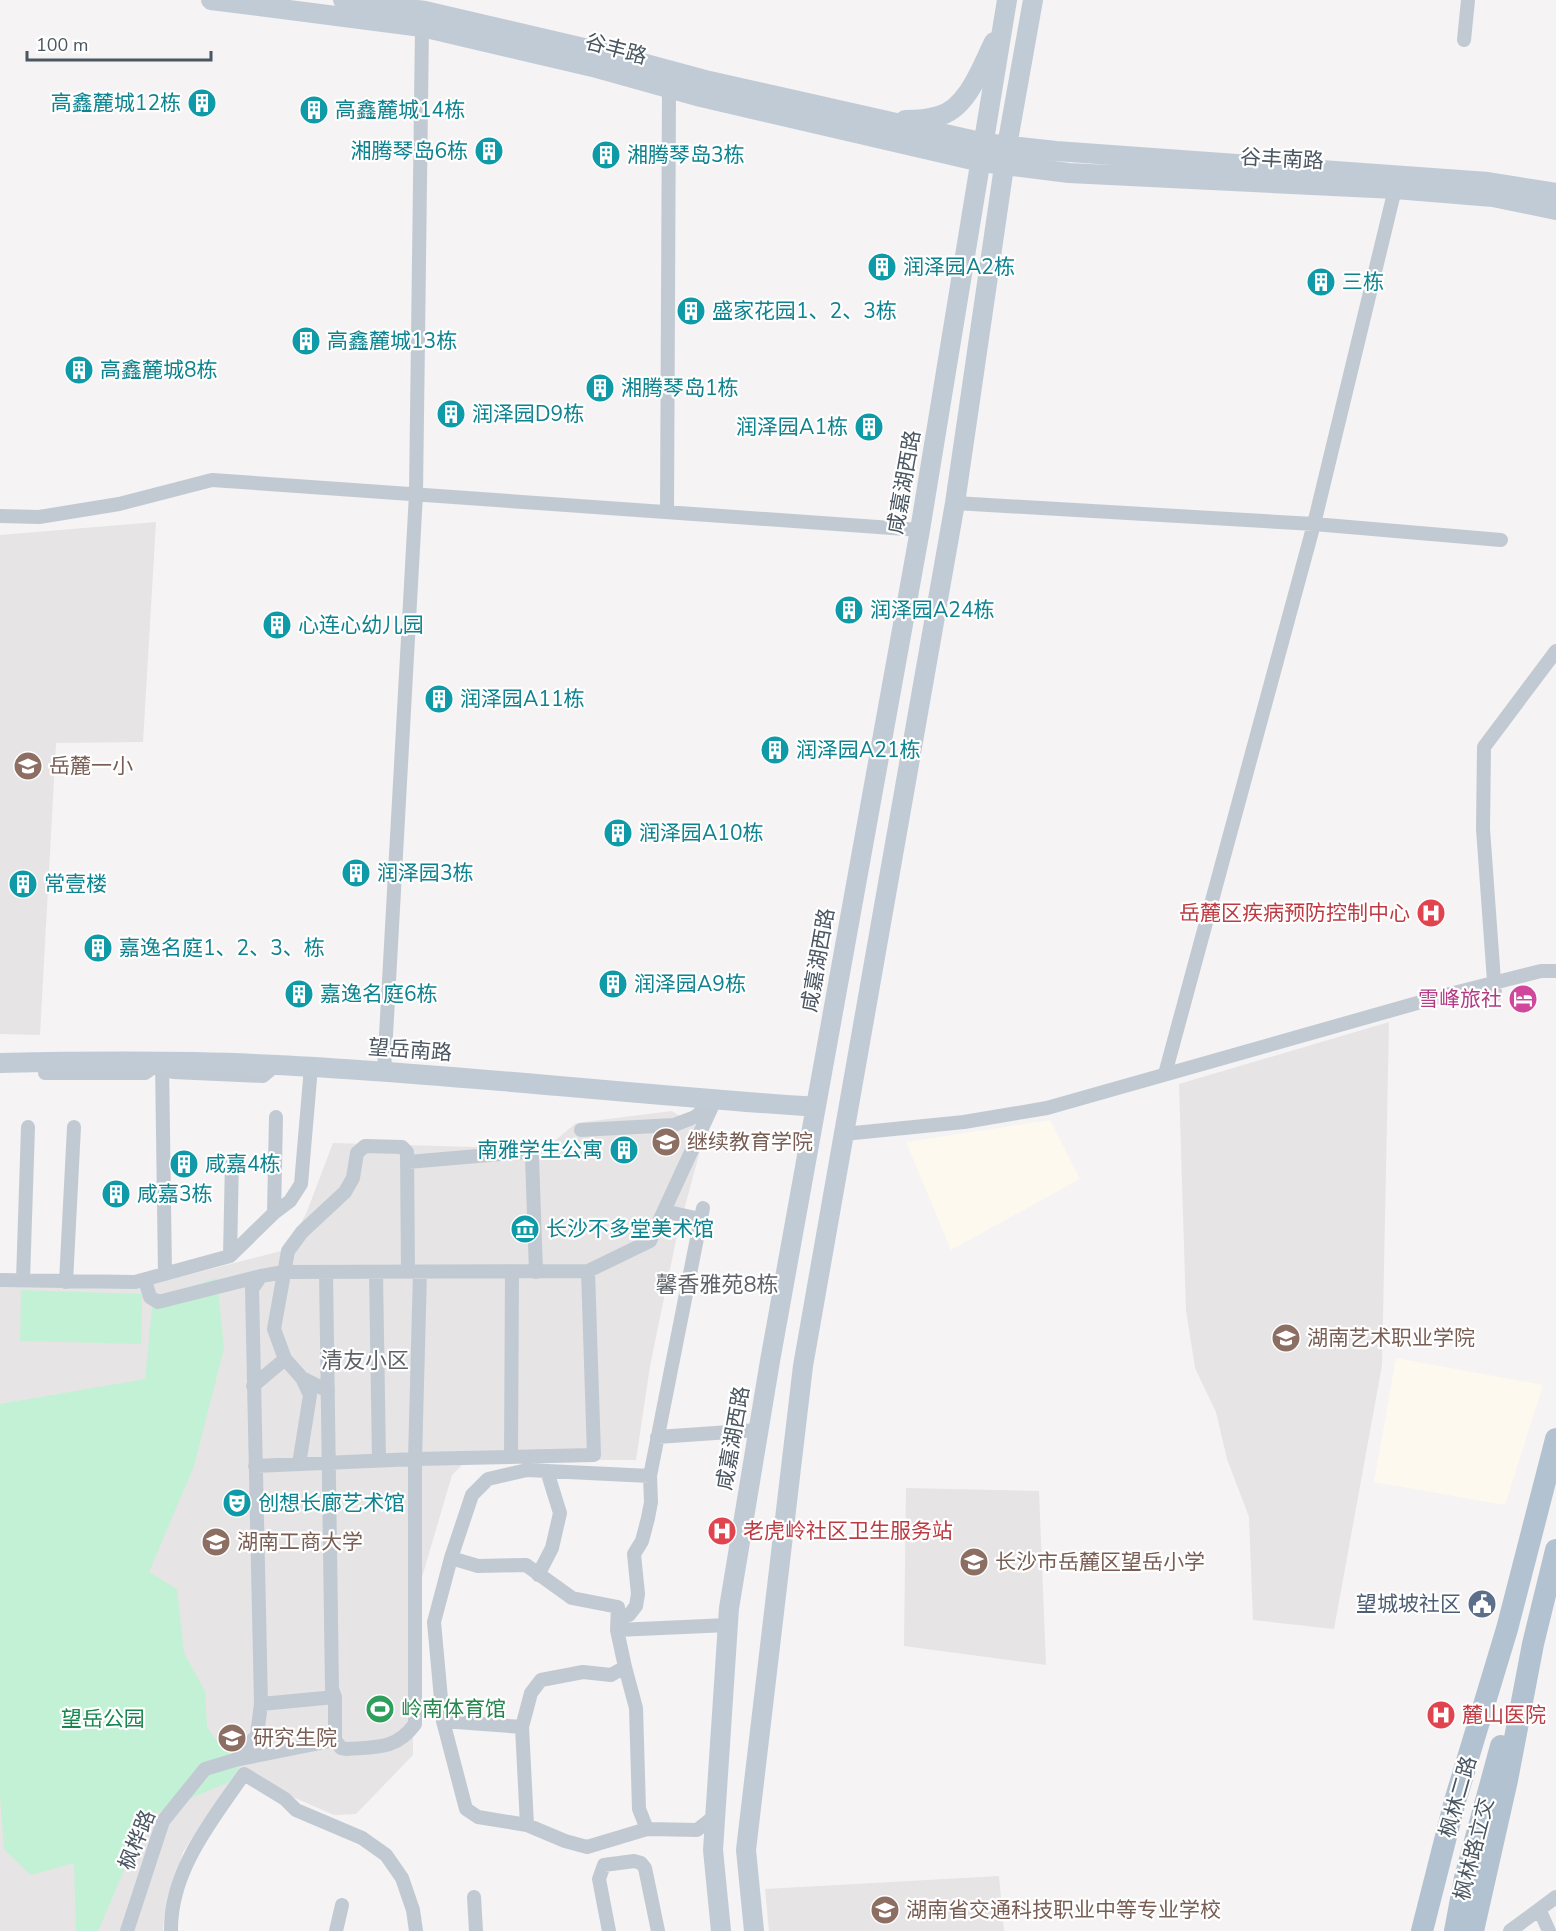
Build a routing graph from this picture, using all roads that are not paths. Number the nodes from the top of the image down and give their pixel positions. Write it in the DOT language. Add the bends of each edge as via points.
graph roads {
  1 [pos="211,0"];
  2 [pos="343,0"];
  3 [pos="1006,0"];
  4 [pos="1033,0"];
  5 [pos="1468,0"];
  6 [pos="1003,24"];
  7 [pos="422,27"];
  8 [pos="1464,40"];
  9 [pos="669,88"];
  10 [pos="888,122"];
  11 [pos="983,153"];
  12 [pos="1011,153"];
  13 [pos="1395,189"];
  14 [pos="1556,194"];
  15 [pos="1556,210"];
  16 [pos="416,494"];
  17 [pos="955,503"];
  18 [pos="667,512"];
  19 [pos="0,516"];
  20 [pos="1314,524"];
  21 [pos="920,530"];
  22 [pos="1501,540"];
  23 [pos="1556,651"];
  24 [pos="1556,971"];
  25 [pos="1494,989"];
  26 [pos="162,1061"];
  27 [pos="0,1063"];
  28 [pos="310,1067"];
  29 [pos="384,1071"];
  30 [pos="45,1073"];
  31 [pos="1166,1074"];
  32 [pos="715,1100"];
  33 [pos="816,1107"];
  34 [pos="276,1117"];
  35 [pos="28,1127"];
  36 [pos="74,1127"];
  37 [pos="581,1130"];
  38 [pos="844,1134"];
  39 [pos="232,1160"];
  40 [pos="408,1162"];
  41 [pos="664,1211"];
  42 [pos="274,1213"];
  43 [pos="230,1256"];
  44 [pos="512,1271"];
  45 [pos="588,1271"];
  46 [pos="284,1272"];
  47 [pos="326,1272"];
  48 [pos="376,1272"];
  49 [pos="414,1272"];
  50 [pos="536,1272"];
  51 [pos="165,1274"];
  52 [pos="261,1276"];
  53 [pos="0,1280"];
  54 [pos="23,1280"];
  55 [pos="145,1280"];
  56 [pos="66,1282"];
  57 [pos="285,1359"];
  58 [pos="302,1378"];
  59 [pos="253,1386"];
  60 [pos="328,1390"];
  61 [pos="759,1430"];
  62 [pos="657,1437"];
  63 [pos="1556,1439"];
  64 [pos="511,1457"];
  65 [pos="415,1459"];
  66 [pos="379,1461"];
  67 [pos="329,1463"];
  68 [pos="299,1464"];
  69 [pos="255,1466"];
  70 [pos="547,1471"];
  71 [pos="650,1476"];
  72 [pos="1556,1550"];
  73 [pos="451,1558"];
  74 [pos="538,1575"];
  75 [pos="617,1624"];
  76 [pos="728,1625"];
  77 [pos="1507,1629"];
  78 [pos="1533,1644"];
  79 [pos="625,1667"];
  80 [pos="335,1697"];
  81 [pos="261,1704"];
  82 [pos="443,1721"];
  83 [pos="522,1727"];
  84 [pos="335,1740"];
  85 [pos="235,1760"];
  86 [pos="1486,1769"];
  87 [pos="715,1816"];
  88 [pos="527,1825"];
  89 [pos="647,1829"];
  90 [pos="474,1897"];
  91 [pos="1556,1897"];
  92 [pos="342,1905"];
  93 [pos="1539,1911"];
  94 [pos="127,1931"];
  95 [pos="171,1931"];
  96 [pos="336,1931"];
  97 [pos="416,1931"];
  98 [pos="476,1931"];
  99 [pos="609,1931"];
  100 [pos="658,1931"];
  101 [pos="722,1931"];
  102 [pos="754,1931"];
  103 [pos="1422,1931"];
  104 [pos="1438,1931"];
  105 [pos="1455,1931"];
  106 [pos="1473,1931"];
  107 [pos="1510,1931"];
  108 [pos="1550,1931"];
  1 -- 7 [label="main road, 谷丰路"];
  2 -- 10 [label="main road, 谷丰路" via="424,10 705,81"];
  3 -- 6 [label="main road, 咸嘉湖西路"];
  4 -- 12 [label="main road"];
  5 -- 8 [label="street"];
  6 -- 10 [label="main road" via="959,105 940,116"];
  6 -- 11 [label="main road, 咸嘉湖西路"];
  7 -- 9 [label="main road, 谷丰路"];
  7 -- 16 [label="street"];
  9 -- 11 [label="main road, 谷丰路"];
  9 -- 18 [label="street"];
  10 -- 11 [label="main road, 谷丰路"];
  11 -- 12 [label="main road, 谷丰路"];
  11 -- 21 [label="main road, 咸嘉湖西路"];
  12 -- 13 [label="main road, 谷丰南路" via="1069,173"];
  12 -- 14 [label="main road, 谷丰南路" via="1488,182"];
  12 -- 17 [label="main road"];
  13 -- 15 [label="main road, 谷丰南路" via="1493,197"];
  13 -- 20 [label="street"];
  16 -- 18 [label="street"];
  16 -- 19 [label="street" via="212,480 119,504 39,517"];
  16 -- 29 [label="street"];
  17 -- 20 [label="street"];
  17 -- 38 [label="main road"];
  18 -- 21 [label="street"];
  20 -- 22 [label="street"];
  20 -- 31 [label="street"];
  21 -- 33 [label="main road, 咸嘉湖西路"];
  23 -- 25 [label="street" via="1484,747 1483,829"];
  24 -- 25 [label="street" via="1540,971"];
  25 -- 31 [label="street"];
  26 -- 27 [label="main road, 望岳南路"];
  26 -- 28 [label="main road, 望岳南路"];
  26 -- 30 [label="street" via="145,1073"];
  26 -- 51 [label="street"];
  28 -- 29 [label="main road, 望岳南路"];
  28 -- 42 [label="street" via="301,1184 290,1201"];
  29 -- 32 [label="main road, 望岳南路"];
  31 -- 38 [label="street" via="1047,1108 964,1122"];
  32 -- 33 [label="main road, 望岳南路"];
  32 -- 37 [label="street" via="695,1117 674,1125"];
  32 -- 41 [label="street"];
  33 -- 61 [label="main road, 咸嘉湖西路"];
  34 -- 42 [label="street"];
  35 -- 54 [label="street"];
  36 -- 56 [label="street"];
  38 -- 102 [label="main road" via="803,1366 746,1850"];
  39 -- 43 [label="street"];
  40 -- 46 [label="street" via="402,1147 365,1146 357,1153 353,1178 345,1192 302,1232 288,1251"];
  40 -- 49 [label="street"];
  40 -- 50 [label="street" via="524,1152 532,1157"];
  41 -- 45 [label="street" via="650,1241"];
  41 -- 62 [label="street" via="701,1214"];
  42 -- 43 [label="street"];
  43 -- 51 [label="street"];
  44 -- 49 [label="street"];
  44 -- 50 [label="street"];
  44 -- 64 [label="street"];
  45 -- 50 [label="street"];
  45 -- 64 [label="street" via="594,1455"];
  46 -- 47 [label="street"];
  46 -- 52 [label="street"];
  46 -- 57 [label="street" via="274,1329"];
  47 -- 48 [label="street"];
  47 -- 60 [label="street"];
  48 -- 49 [label="street"];
  48 -- 66 [label="street"];
  49 -- 65 [label="street"];
  51 -- 55 [label="street"];
  52 -- 55 [label="street" via="158,1302 150,1297"];
  52 -- 59 [label="street" via="252,1289"];
  53 -- 54 [label="street"];
  54 -- 56 [label="street"];
  55 -- 56 [label="street"];
  57 -- 58 [label="street"];
  57 -- 59 [label="street"];
  58 -- 60 [label="street"];
  58 -- 68 [label="street" via="310,1395"];
  59 -- 69 [label="street"];
  60 -- 67 [label="street"];
  61 -- 62 [label="street"];
  61 -- 76 [label="main road, 咸嘉湖西路"];
  62 -- 71 [label="street"];
  63 -- 77 [label="main road, 枫林二路"];
  64 -- 65 [label="street"];
  65 -- 66 [label="street"];
  65 -- 84 [label="street" via="416,1724 408,1735 390,1746 346,1749"];
  66 -- 67 [label="street"];
  67 -- 68 [label="street"];
  67 -- 80 [label="street"];
  68 -- 69 [label="street"];
  69 -- 81 [label="street"];
  70 -- 71 [label="street"];
  70 -- 73 [label="street" via="527,1470 488,1479 472,1496"];
  70 -- 74 [label="street" via="560,1513 552,1548"];
  71 -- 75 [label="street" via="648,1518 634,1554 636,1606"];
  72 -- 78 [label="main road, 枫林二路"];
  73 -- 74 [label="street" via="478,1566 526,1565"];
  73 -- 82 [label="street" via="434,1622"];
  74 -- 75 [label="street" via="572,1598 618,1607"];
  75 -- 76 [label="street"];
  75 -- 79 [label="street"];
  76 -- 87 [label="main road, 咸嘉湖西路"];
  77 -- 86 [label="main road, 枫林二路"];
  77 -- 103 [label="main road, 枫林二路" via="1455,1801"];
  78 -- 86 [label="main road, 枫林二路"];
  78 -- 106 [label="main road, 枫林二路"];
  79 -- 83 [label="street" via="611,1675 583,1672 541,1680 531,1693"];
  79 -- 89 [label="street" via="636,1708 639,1809"];
  80 -- 81 [label="street"];
  80 -- 84 [label="street"];
  81 -- 85 [label="street" via="257,1735"];
  82 -- 83 [label="street"];
  82 -- 88 [label="street" via="466,1809 478,1817"];
  83 -- 88 [label="street"];
  84 -- 85 [label="street, 枫桦路"];
  85 -- 94 [label="street, 枫桦路" via="205,1769 163,1821"];
  86 -- 104 [label="main road, 枫林路立交" via="1441,1910"];
  86 -- 105 [label="main road, 枫林路立交"];
  87 -- 89 [label="street" via="697,1830"];
  87 -- 101 [label="main road, 咸嘉湖西路" via="713,1850"];
  88 -- 89 [label="street" via="587,1847"];
  90 -- 98 [label="street"];
  91 -- 93 [label="street"];
  92 -- 96 [label="street"];
  93 -- 107 [label="street"];
  93 -- 108 [label="street"];
  95 -- 97 [label="street" via="177,1892 188,1861 203,1832 244,1774 296,1810 362,1839 386,1855 402,1878"];
  99 -- 100 [label="street" via="599,1879 601,1871 604,1865 634,1861 645,1868"];
}
